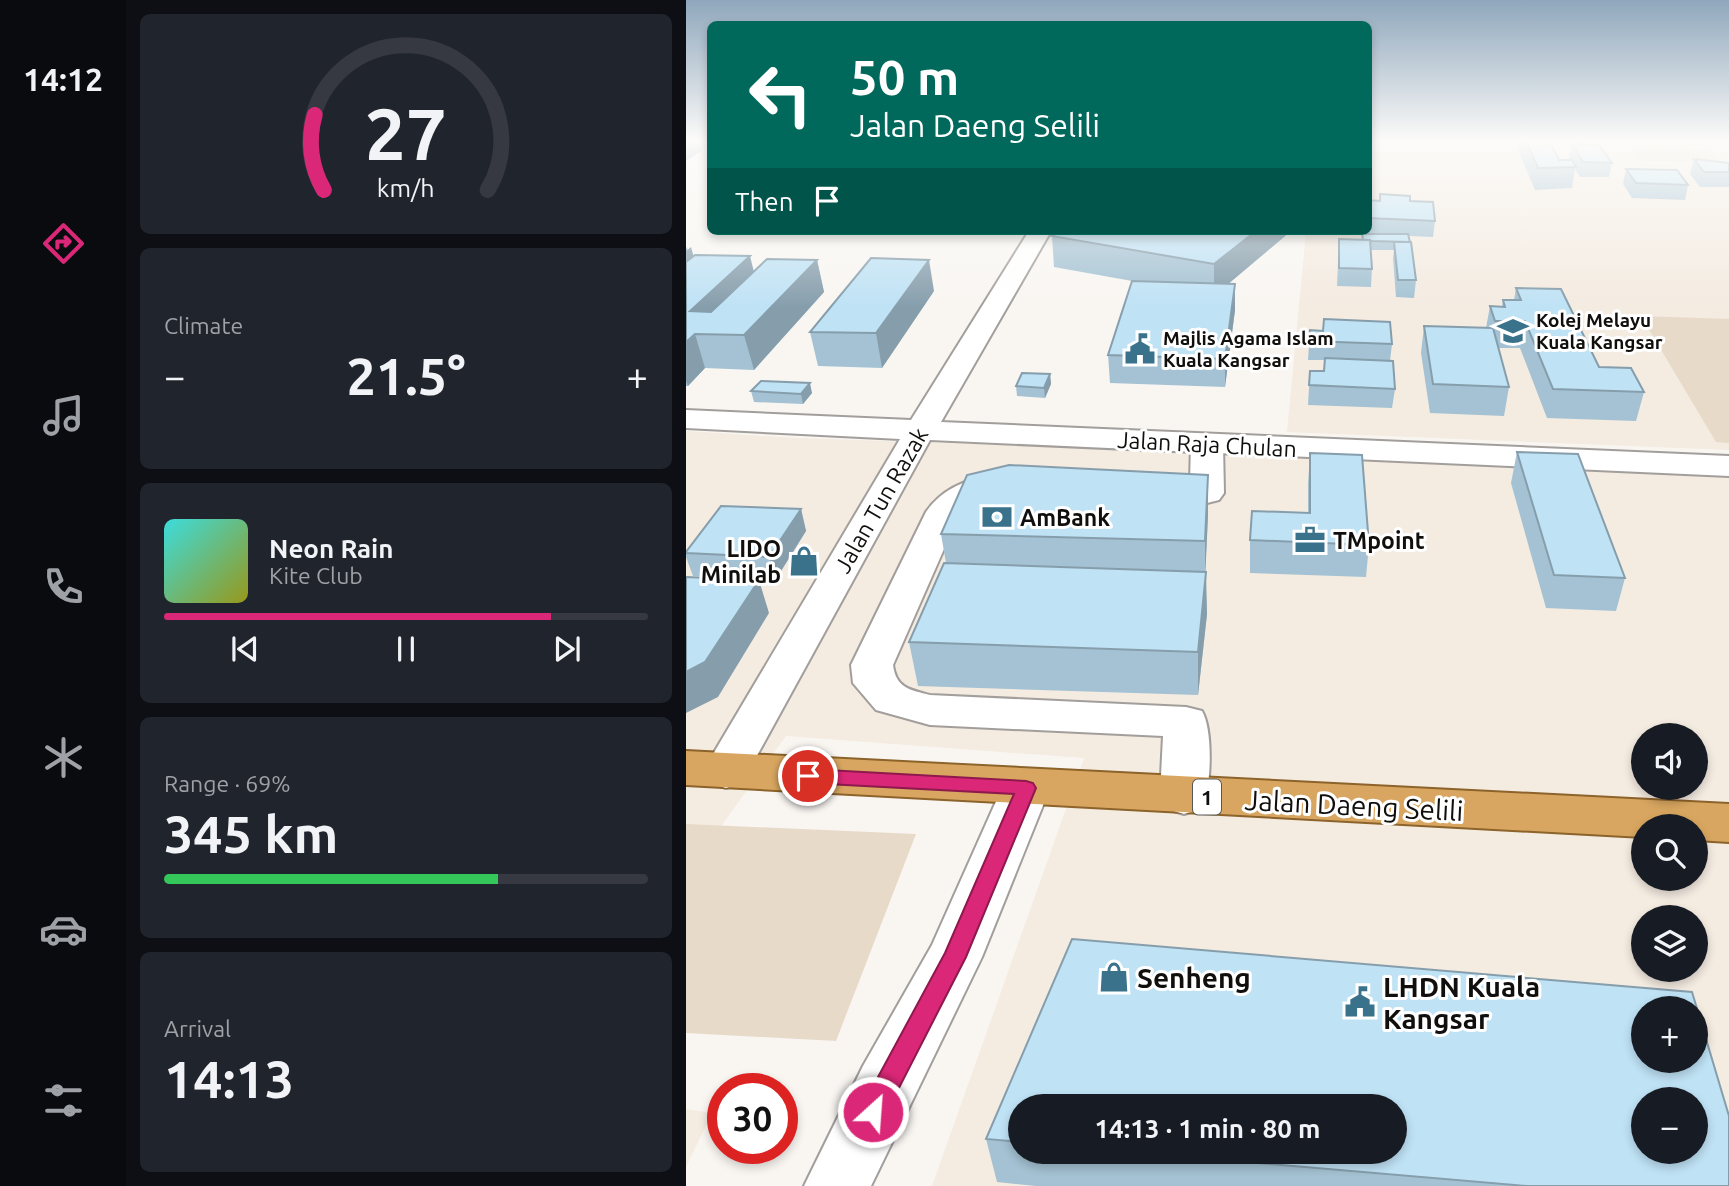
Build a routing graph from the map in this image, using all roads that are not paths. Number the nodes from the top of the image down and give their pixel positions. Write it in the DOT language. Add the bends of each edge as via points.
graph roads {
  1 [pos="1038,235"];
  2 [pos="686,419"];
  3 [pos="921,429"];
  4 [pos="1207,444"];
  5 [pos="1729,466"];
  6 [pos="1032,485"];
  7 [pos="1140,489"];
  8 [pos="706,770"];
  9 [pos="1026,788"];
  10 [pos="1184,796"];
  11 [pos="1729,823"];
  12 [pos="837,1186"];
  1 -- 3 [label="street, Jalan Tun Razak"];
  2 -- 3 [label="street, Jalan Raja Chulan"];
  3 -- 4 [label="street, Jalan Raja Chulan"];
  3 -- 8 [label="street, Jalan Tun Razak"];
  4 -- 5 [label="street, Jalan Raja Chulan"];
  4 -- 7 [label="street" via="1207,493"];
  6 -- 10 [label="street" via="983,485 943,512 872,665 874,683 891,700 930,710 1186,722"];
  8 -- 9 [label="highway, Jalan Daeng Selili / 1"];
  9 -- 10 [label="highway, Jalan Daeng Selili / 1"];
  9 -- 12 [label="street" via="954,957"];
  10 -- 11 [label="highway, Jalan Daeng Selili / 1"];
}
